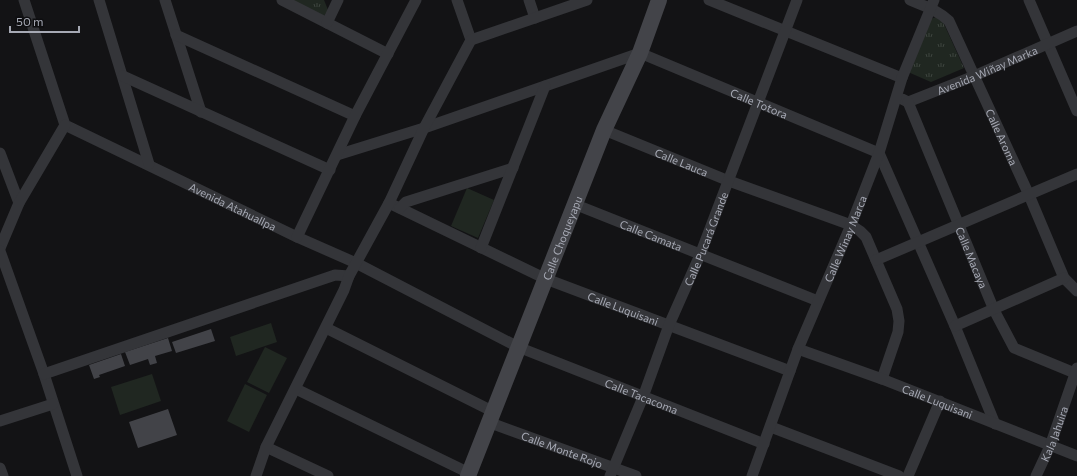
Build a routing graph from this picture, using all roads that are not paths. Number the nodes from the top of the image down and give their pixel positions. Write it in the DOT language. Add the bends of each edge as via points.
graph roads {
  1 [pos="24,0"];
  2 [pos="99,0"];
  3 [pos="165,0"];
  4 [pos="282,0"];
  5 [pos="338,0"];
  6 [pos="416,0"];
  7 [pos="457,0"];
  8 [pos="529,0"];
  9 [pos="585,0"];
  10 [pos="659,0"];
  11 [pos="709,0"];
  12 [pos="797,0"];
  13 [pos="910,0"];
  14 [pos="1029,0"];
  15 [pos="932,4"];
  16 [pos="535,18"];
  17 [pos="327,23"];
  18 [pos="785,30"];
  19 [pos="1077,31"];
  20 [pos="176,35"];
  21 [pos="471,40"];
  22 [pos="1047,44"];
  23 [pos="640,53"];
  24 [pos="388,54"];
  25 [pos="123,76"];
  26 [pos="974,76"];
  27 [pos="902,78"];
  28 [pos="545,86"];
  29 [pos="897,97"];
  30 [pos="908,102"];
  31 [pos="757,103"];
  32 [pos="1077,111"];
  33 [pos="201,112"];
  34 [pos="356,116"];
  35 [pos="65,125"];
  36 [pos="424,128"];
  37 [pos="604,130"];
  38 [pos="879,153"];
  39 [pos="0,154"];
  40 [pos="336,155"];
  41 [pos="149,164"];
  42 [pos="513,168"];
  43 [pos="330,170"];
  44 [pos="1077,174"];
  45 [pos="729,181"];
  46 [pos="1029,195"];
  47 [pos="19,203"];
  48 [pos="389,204"];
  49 [pos="574,204"];
  50 [pos="400,208"];
  51 [pos="851,225"];
  52 [pos="960,225"];
  53 [pos="297,237"];
  54 [pos="918,243"];
  55 [pos="481,248"];
  56 [pos="0,250"];
  57 [pos="700,255"];
  58 [pos="876,260"];
  59 [pos="356,263"];
  60 [pos="349,276"];
  61 [pos="1064,278"];
  62 [pos="546,279"];
  63 [pos="1077,291"];
  64 [pos="818,301"];
  65 [pos="994,310"];
  66 [pos="669,325"];
  67 [pos="955,326"];
  68 [pos="326,328"];
  69 [pos="518,347"];
  70 [pos="798,349"];
  71 [pos="790,371"];
  72 [pos="1076,372"];
  73 [pos="44,374"];
  74 [pos="882,378"];
  75 [pos="296,389"];
  76 [pos="643,397"];
  77 [pos="940,401"];
  78 [pos="53,404"];
  79 [pos="490,417"];
  80 [pos="0,420"];
  81 [pos="995,424"];
  82 [pos="771,427"];
  83 [pos="764,444"];
  84 [pos="1050,446"];
  85 [pos="266,447"];
  86 [pos="1077,456"];
  87 [pos="0,468"];
  88 [pos="612,472"];
  89 [pos="468,474"];
  90 [pos="326,475"];
  91 [pos="3,476"];
  92 [pos="77,476"];
  93 [pos="256,476"];
  94 [pos="636,476"];
  95 [pos="752,476"];
  96 [pos="899,476"];
  97 [pos="908,476"];
  98 [pos="1036,476"];
  1 -- 35 [label="street"];
  2 -- 25 [label="street"];
  3 -- 20 [label="street"];
  4 -- 17 [label="street"];
  5 -- 17 [label="street"];
  6 -- 24 [label="street"];
  7 -- 21 [label="street"];
  8 -- 16 [label="street"];
  9 -- 16 [label="street"];
  10 -- 23 [label="street, Calle Choqueyapu"];
  11 -- 18 [label="street"];
  12 -- 18 [label="street, Calle Pucará Grande"];
  13 -- 15 [label="street, Calle Aroma"];
  14 -- 22 [label="street"];
  15 -- 26 [label="street, Calle Aroma" via="949,22"];
  15 -- 27 [label="street, Calle Winay Marca"];
  16 -- 21 [label="street"];
  17 -- 24 [label="street"];
  18 -- 27 [label="street"];
  18 -- 31 [label="street, Calle Pucará Grande"];
  19 -- 22 [label="street, Avenida Wiñay Marka"];
  20 -- 33 [label="street"];
  20 -- 34 [label="street"];
  21 -- 36 [label="street"];
  22 -- 26 [label="street, Avenida Wiñay Marka"];
  22 -- 32 [label="street"];
  23 -- 28 [label="street"];
  23 -- 31 [label="street, Calle Totora"];
  23 -- 37 [label="street, Calle Choqueyapu"];
  24 -- 34 [label="street"];
  25 -- 33 [label="street"];
  25 -- 41 [label="street"];
  26 -- 30 [label="street, Avenida Wiñay Marka"];
  26 -- 46 [label="street, Calle Aroma"];
  27 -- 29 [label="street, Calle Winay Marca"];
  28 -- 36 [label="street"];
  28 -- 42 [label="street"];
  29 -- 30 [label="street"];
  29 -- 38 [label="street, Calle Winay Marca"];
  30 -- 52 [label="street, Calle Macaya"];
  31 -- 38 [label="street, Calle Totora"];
  31 -- 45 [label="street, Calle Pucará Grande"];
  33 -- 43 [label="street"];
  34 -- 40 [label="street"];
  35 -- 41 [label="street, Avenida Atahuallpa"];
  35 -- 47 [label="street"];
  36 -- 40 [label="street"];
  36 -- 48 [label="street"];
  37 -- 45 [label="street, Calle Lauca"];
  37 -- 49 [label="street, Calle Choqueyapu"];
  38 -- 51 [label="street, Calle Winay Marca"];
  38 -- 54 [label="street"];
  39 -- 47 [label="street"];
  40 -- 43 [label="street"];
  41 -- 53 [label="street, Avenida Atahuallpa"];
  42 -- 50 [label="street" via="406,202"];
  42 -- 55 [label="street"];
  43 -- 53 [label="street"];
  44 -- 46 [label="street"];
  45 -- 51 [label="street, Calle Lauca"];
  45 -- 57 [label="street, Calle Pucará Grande"];
  46 -- 52 [label="street"];
  46 -- 61 [label="street, Calle Aroma"];
  47 -- 56 [label="street"];
  48 -- 50 [label="street, Calle Luquisani"];
  48 -- 59 [label="street"];
  49 -- 57 [label="street, Calle Camata"];
  49 -- 62 [label="street, Calle Choqueyapu"];
  50 -- 55 [label="street, Calle Luquisani"];
  51 -- 58 [label="street" via="866,238"];
  51 -- 64 [label="street, Calle Winay Marca"];
  52 -- 54 [label="street"];
  52 -- 65 [label="street, Calle Macaya"];
  53 -- 59 [label="street, Avenida Atahuallpa"];
  54 -- 58 [label="street"];
  54 -- 67 [label="street"];
  55 -- 62 [label="street, Calle Luquisani"];
  56 -- 73 [label="street"];
  57 -- 64 [label="street, Calle Camata"];
  57 -- 66 [label="street, Calle Pucará Grande"];
  58 -- 74 [label="street" via="897,309 899,321 898,332"];
  59 -- 60 [label="street"];
  59 -- 69 [label="street, Avenida Atahuallpa"];
  60 -- 68 [label="street"];
  60 -- 73 [label="street" via="335,275"];
  61 -- 63 [label="street, Calle Aroma"];
  61 -- 65 [label="street"];
  62 -- 66 [label="street, Calle Luquisani"];
  62 -- 69 [label="street, Calle Choqueyapu"];
  64 -- 70 [label="street, Calle Winay Marca"];
  65 -- 67 [label="street"];
  65 -- 72 [label="street, Calle Macaya" via="1014,348"];
  66 -- 71 [label="street, Calle Luquisani"];
  66 -- 76 [label="street, Calle Pucará Grande"];
  67 -- 81 [label="street"];
  68 -- 75 [label="street"];
  68 -- 79 [label="street, Calle Monte Rojo"];
  69 -- 76 [label="street, Calle Tacacoma"];
  69 -- 79 [label="street, Calle Choqueyapu"];
  70 -- 71 [label="street, Calle Winay Marca"];
  70 -- 74 [label="street, Calle Luquisani"];
  71 -- 82 [label="street, Calle Winay Marca"];
  72 -- 84 [label="street, Kala Jahuira"];
  73 -- 78 [label="street"];
  74 -- 77 [label="street, Calle Luquisani"];
  75 -- 85 [label="street"];
  75 -- 89 [label="street"];
  76 -- 83 [label="street, Calle Tacacoma"];
  76 -- 88 [label="street, Calle Pucará Grande"];
  77 -- 81 [label="street, Calle Luquisani"];
  77 -- 97 [label="street"];
  78 -- 80 [label="street"];
  78 -- 92 [label="street"];
  79 -- 88 [label="street, Calle Monte Rojo"];
  79 -- 89 [label="street, Calle Choqueyapu"];
  81 -- 84 [label="street, Calle Luquisani"];
  82 -- 83 [label="street, Calle Winay Marca"];
  82 -- 96 [label="street"];
  83 -- 95 [label="street, Calle Winay Marca"];
  84 -- 86 [label="street, Calle Luquisani"];
  84 -- 98 [label="street, Kala Jahuira"];
  85 -- 90 [label="street"];
  85 -- 93 [label="street"];
  87 -- 91 [label="street"];
  88 -- 94 [label="street, Calle Monte Rojo"];
}
